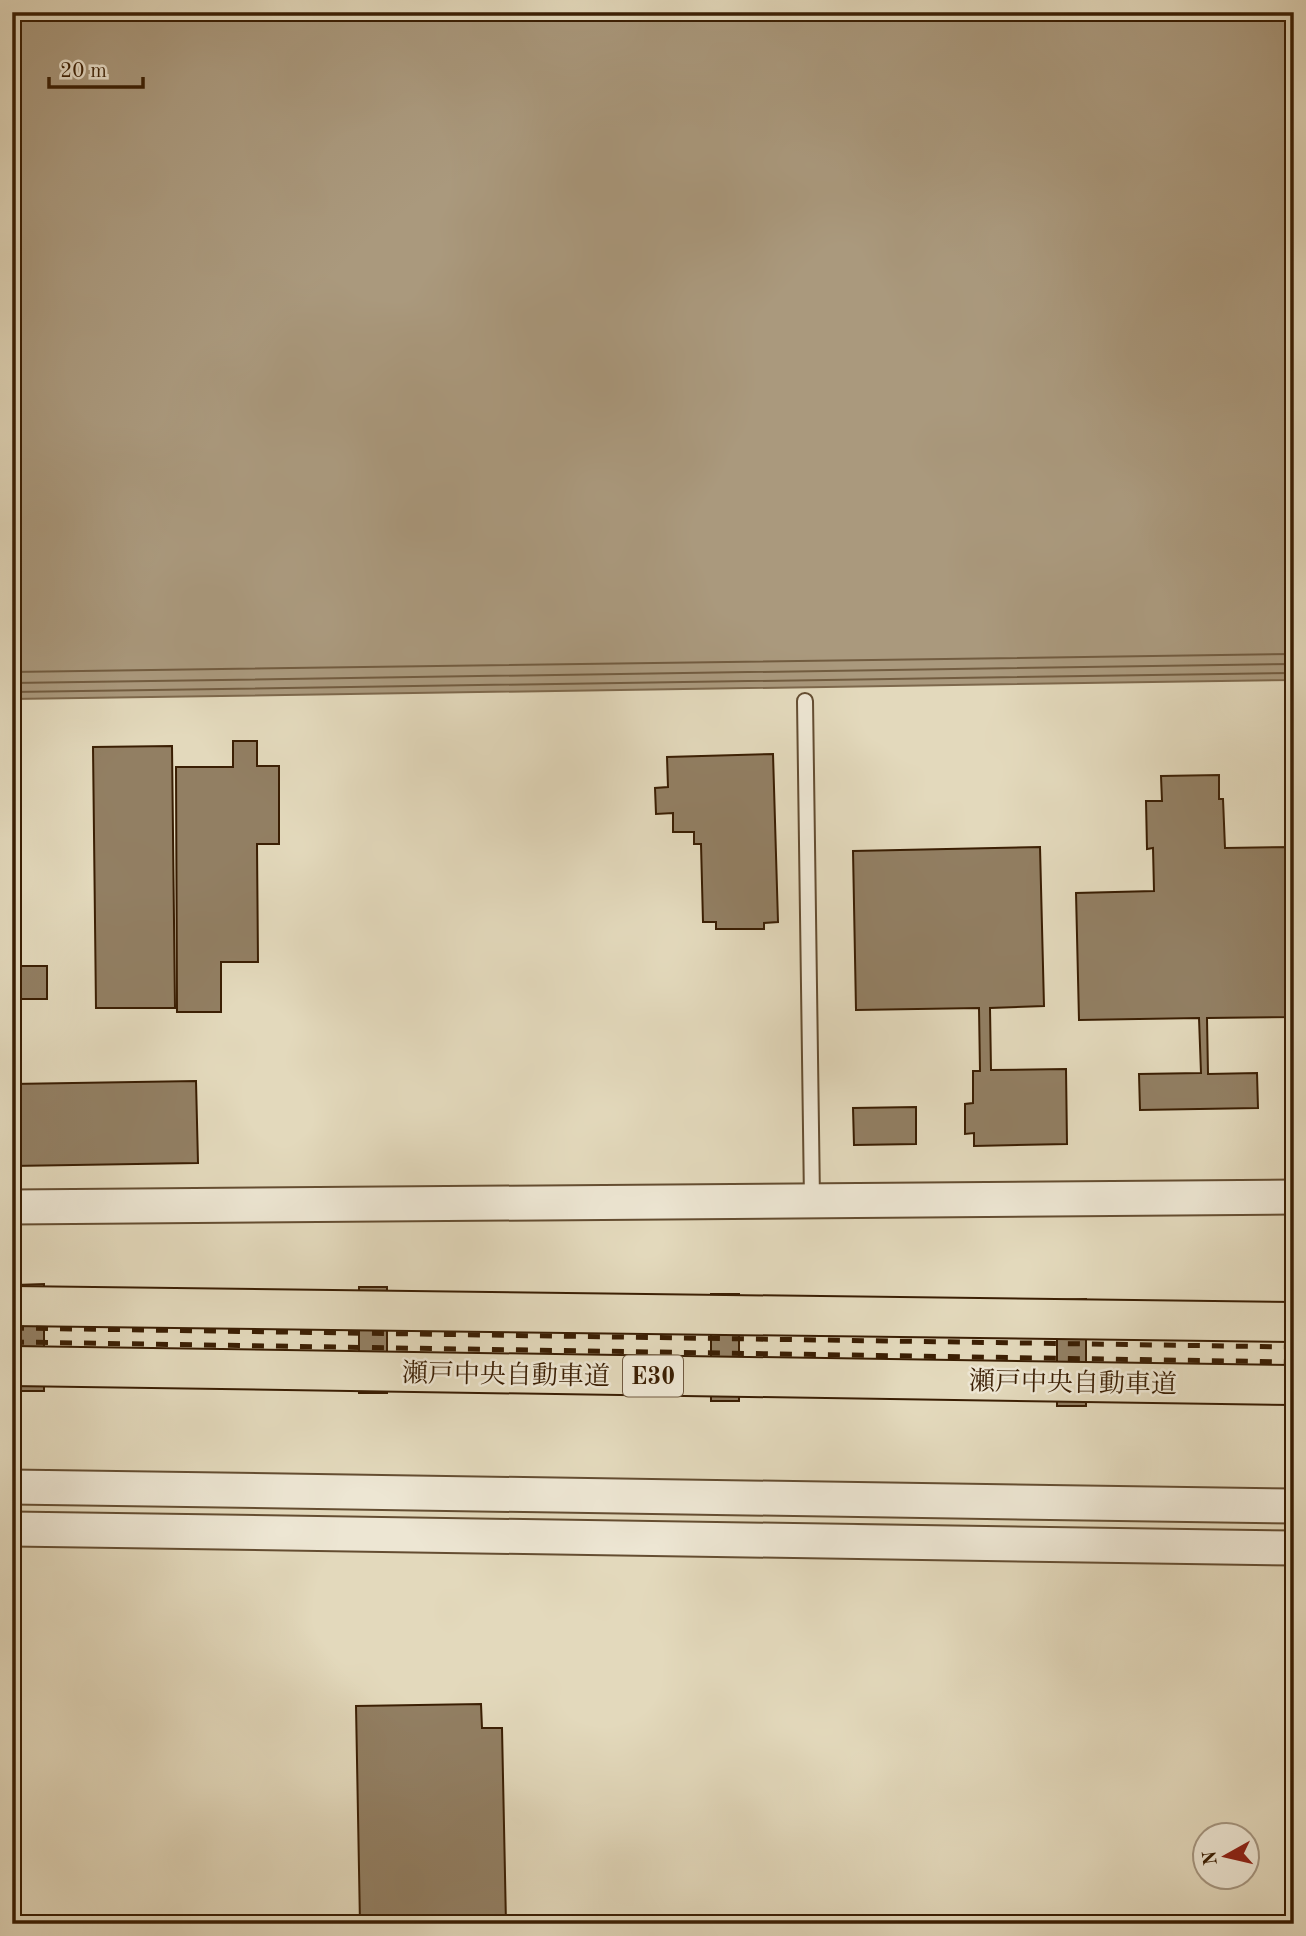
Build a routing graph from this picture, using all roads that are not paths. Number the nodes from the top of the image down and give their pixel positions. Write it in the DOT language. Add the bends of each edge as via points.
graph roads {
  1 [pos="805,701"];
  2 [pos="1294,1197"];
  3 [pos="812,1200"];
  4 [pos="12,1207"];
  5 [pos="12,1306"];
  6 [pos="1294,1322"];
  7 [pos="12,1366"];
  8 [pos="1294,1385"];
  9 [pos="12,1487"];
  10 [pos="1294,1506"];
  11 [pos="12,1529"];
  12 [pos="1294,1548"];
  1 -- 3 [label="lane"];
  2 -- 3 [label="street"];
  3 -- 4 [label="street"];
  5 -- 6 [label="highway"];
  7 -- 8 [label="highway, 瀬戸中央自動車道 / E30"];
  9 -- 10 [label="street"];
  11 -- 12 [label="street"];
}
